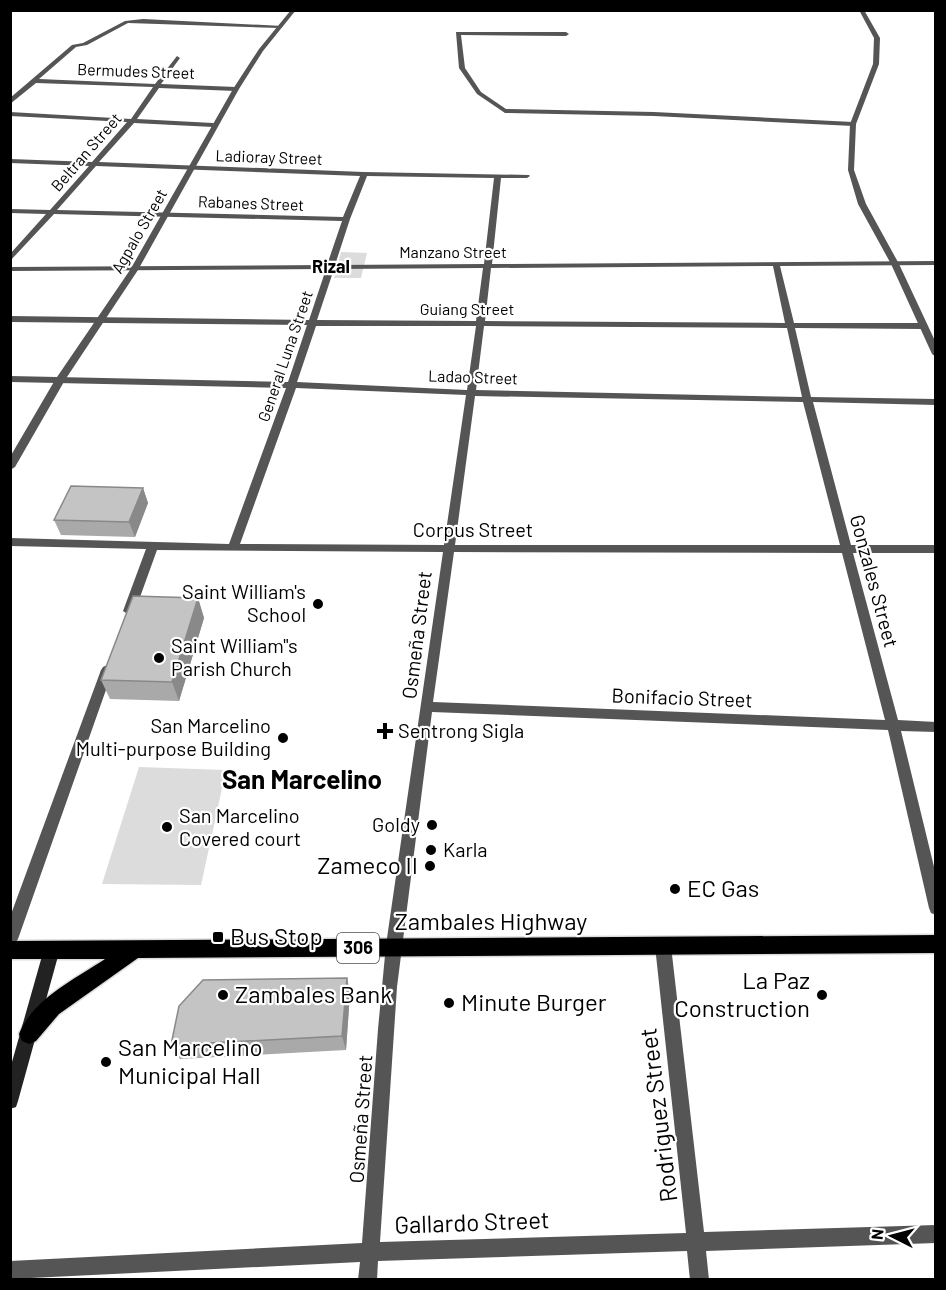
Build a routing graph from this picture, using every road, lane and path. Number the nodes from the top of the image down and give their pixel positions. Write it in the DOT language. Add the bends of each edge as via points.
graph roads {
  1 [pos="294,10"];
  2 [pos="861,10"];
  3 [pos="280,26"];
  4 [pos="566,34"];
  5 [pos="177,58"];
  6 [pos="36,81"];
  7 [pos="158,86"];
  8 [pos="236,89"];
  9 [pos="10,102"];
  10 [pos="10,114"];
  11 [pos="132,121"];
  12 [pos="852,124"];
  13 [pos="213,125"];
  14 [pos="10,161"];
  15 [pos="94,163"];
  16 [pos="191,168"];
  17 [pos="364,174"];
  18 [pos="498,176"];
  19 [pos="527,176"];
  20 [pos="10,211"];
  21 [pos="51,212"];
  22 [pos="164,214"];
  23 [pos="346,219"];
  24 [pos="10,260"];
  25 [pos="936,263"];
  26 [pos="776,264"];
  27 [pos="895,264"];
  28 [pos="488,267"];
  29 [pos="330,268"];
  30 [pos="10,269"];
  31 [pos="134,270"];
  32 [pos="10,319"];
  33 [pos="98,321"];
  34 [pos="312,323"];
  35 [pos="480,324"];
  36 [pos="792,326"];
  37 [pos="923,326"];
  38 [pos="936,354"];
  39 [pos="10,379"];
  40 [pos="60,380"];
  41 [pos="292,385"];
  42 [pos="472,393"];
  43 [pos="807,398"];
  44 [pos="936,402"];
  45 [pos="10,467"];
  46 [pos="10,542"];
  47 [pos="153,545"];
  48 [pos="233,548"];
  49 [pos="448,548"];
  50 [pos="847,548"];
  51 [pos="936,549"];
  52 [pos="125,621"];
  53 [pos="114,653"];
  54 [pos="427,707"];
  55 [pos="893,726"];
  56 [pos="936,727"];
  57 [pos="936,908"];
  58 [pos="10,939"];
  59 [pos="936,944"];
  60 [pos="663,946"];
  61 [pos="52,949"];
  62 [pos="135,949"];
  63 [pos="393,949"];
  64 [pos="10,950"];
  65 [pos="29,1034"];
  66 [pos="10,1101"];
  67 [pos="936,1234"];
  68 [pos="697,1241"];
  69 [pos="370,1252"];
  70 [pos="10,1270"];
  71 [pos="367,1280"];
  72 [pos="700,1280"];
  1 -- 3 [label="street, Agpalo Street"];
  2 -- 12 [label="street" via="877,38 876,64"];
  3 -- 6 [label="street" via="127,22 67,51"];
  3 -- 8 [label="street, Agpalo Street"];
  4 -- 12 [label="street" via="458,33 462,68 479,93 505,111"];
  5 -- 7 [label="street, Beltran Street"];
  6 -- 7 [label="street, Bermudes Street"];
  6 -- 9 [label="street"];
  7 -- 8 [label="street, Bermudes Street"];
  7 -- 11 [label="street, Beltran Street"];
  8 -- 13 [label="street, Agpalo Street"];
  10 -- 11 [label="street"];
  11 -- 13 [label="street"];
  11 -- 15 [label="street, Beltran Street"];
  12 -- 27 [label="street" via="851,170 862,204"];
  13 -- 16 [label="street, Agpalo Street"];
  14 -- 15 [label="street, Ladioray Street"];
  15 -- 16 [label="street, Ladioray Street"];
  15 -- 21 [label="street, Beltran Street"];
  16 -- 17 [label="street, Ladioray Street"];
  16 -- 22 [label="street, Agpalo Street"];
  17 -- 18 [label="street, Ladioray Street"];
  17 -- 23 [label="street, General Luna Street"];
  18 -- 19 [label="street, Ladioray Street"];
  18 -- 28 [label="street, Osmeña Street"];
  20 -- 21 [label="street, Rabanes Street"];
  21 -- 22 [label="street, Rabanes Street"];
  21 -- 24 [label="street, Beltran Street"];
  22 -- 23 [label="street, Rabanes Street"];
  22 -- 31 [label="street, Agpalo Street"];
  23 -- 29 [label="street, General Luna Street"];
  25 -- 27 [label="street, Manzano Street"];
  26 -- 27 [label="street, Manzano Street"];
  26 -- 28 [label="street, Manzano Street"];
  26 -- 36 [label="street, Gonzales Street"];
  27 -- 37 [label="street"];
  28 -- 29 [label="street, Manzano Street"];
  28 -- 35 [label="street, Osmeña Street"];
  29 -- 31 [label="street, Manzano Street"];
  29 -- 34 [label="street, General Luna Street"];
  30 -- 31 [label="street, Manzano Street"];
  31 -- 33 [label="street, Agpalo Street"];
  32 -- 33 [label="street, Guiang Street"];
  33 -- 34 [label="street, Guiang Street"];
  33 -- 40 [label="street, Agpalo Street"];
  34 -- 35 [label="street, Guiang Street"];
  34 -- 41 [label="street, General Luna Street"];
  35 -- 36 [label="street, Guiang Street"];
  35 -- 42 [label="street, Osmeña Street"];
  36 -- 37 [label="street, Guiang Street"];
  36 -- 43 [label="street, Gonzales Street"];
  37 -- 38 [label="street"];
  39 -- 40 [label="street, Ladao Street"];
  40 -- 41 [label="street, Ladao Street"];
  40 -- 45 [label="street, Agpalo Street"];
  41 -- 42 [label="street, Ladao Street"];
  41 -- 48 [label="street, General Luna Street"];
  42 -- 43 [label="street, Ladao Street"];
  42 -- 49 [label="street, Osmeña Street"];
  43 -- 44 [label="street, Ladao Street"];
  43 -- 50 [label="street, Gonzales Street"];
  46 -- 47 [label="street, Corpus Street"];
  47 -- 48 [label="street, Corpus Street"];
  47 -- 52 [label="street"];
  48 -- 49 [label="street, Corpus Street"];
  49 -- 50 [label="street, Corpus Street"];
  49 -- 54 [label="street, Osmeña Street"];
  50 -- 51 [label="street, Corpus Street"];
  50 -- 55 [label="street, Gonzales Street"];
  53 -- 58 [label="street"];
  54 -- 55 [label="street, Bonifacio Street"];
  54 -- 63 [label="street, Osmeña Street"];
  55 -- 56 [label="street, Bonifacio Street"];
  55 -- 57 [label="street, Gonzales Street"];
  59 -- 60 [label="main road, Zambales Highway / 306"];
  60 -- 63 [label="main road, Zambales Highway / 306"];
  60 -- 68 [label="street, Rodriguez Street"];
  61 -- 62 [label="main road, Zambales Highway / 306"];
  61 -- 64 [label="main road, Zambales Highway / 306"];
  61 -- 65 [label="main road"];
  62 -- 63 [label="main road, Zambales Highway / 306"];
  62 -- 65 [label="main road" via="52,1007"];
  63 -- 69 [label="street, Osmeña Street"];
  65 -- 66 [label="main road"];
  67 -- 68 [label="street, Gallardo Street"];
  68 -- 69 [label="street, Gallardo Street"];
  68 -- 72 [label="street, Rodriguez Street"];
  69 -- 70 [label="street, Gallardo Street"];
  69 -- 71 [label="street, Osmeña Street"];
}
